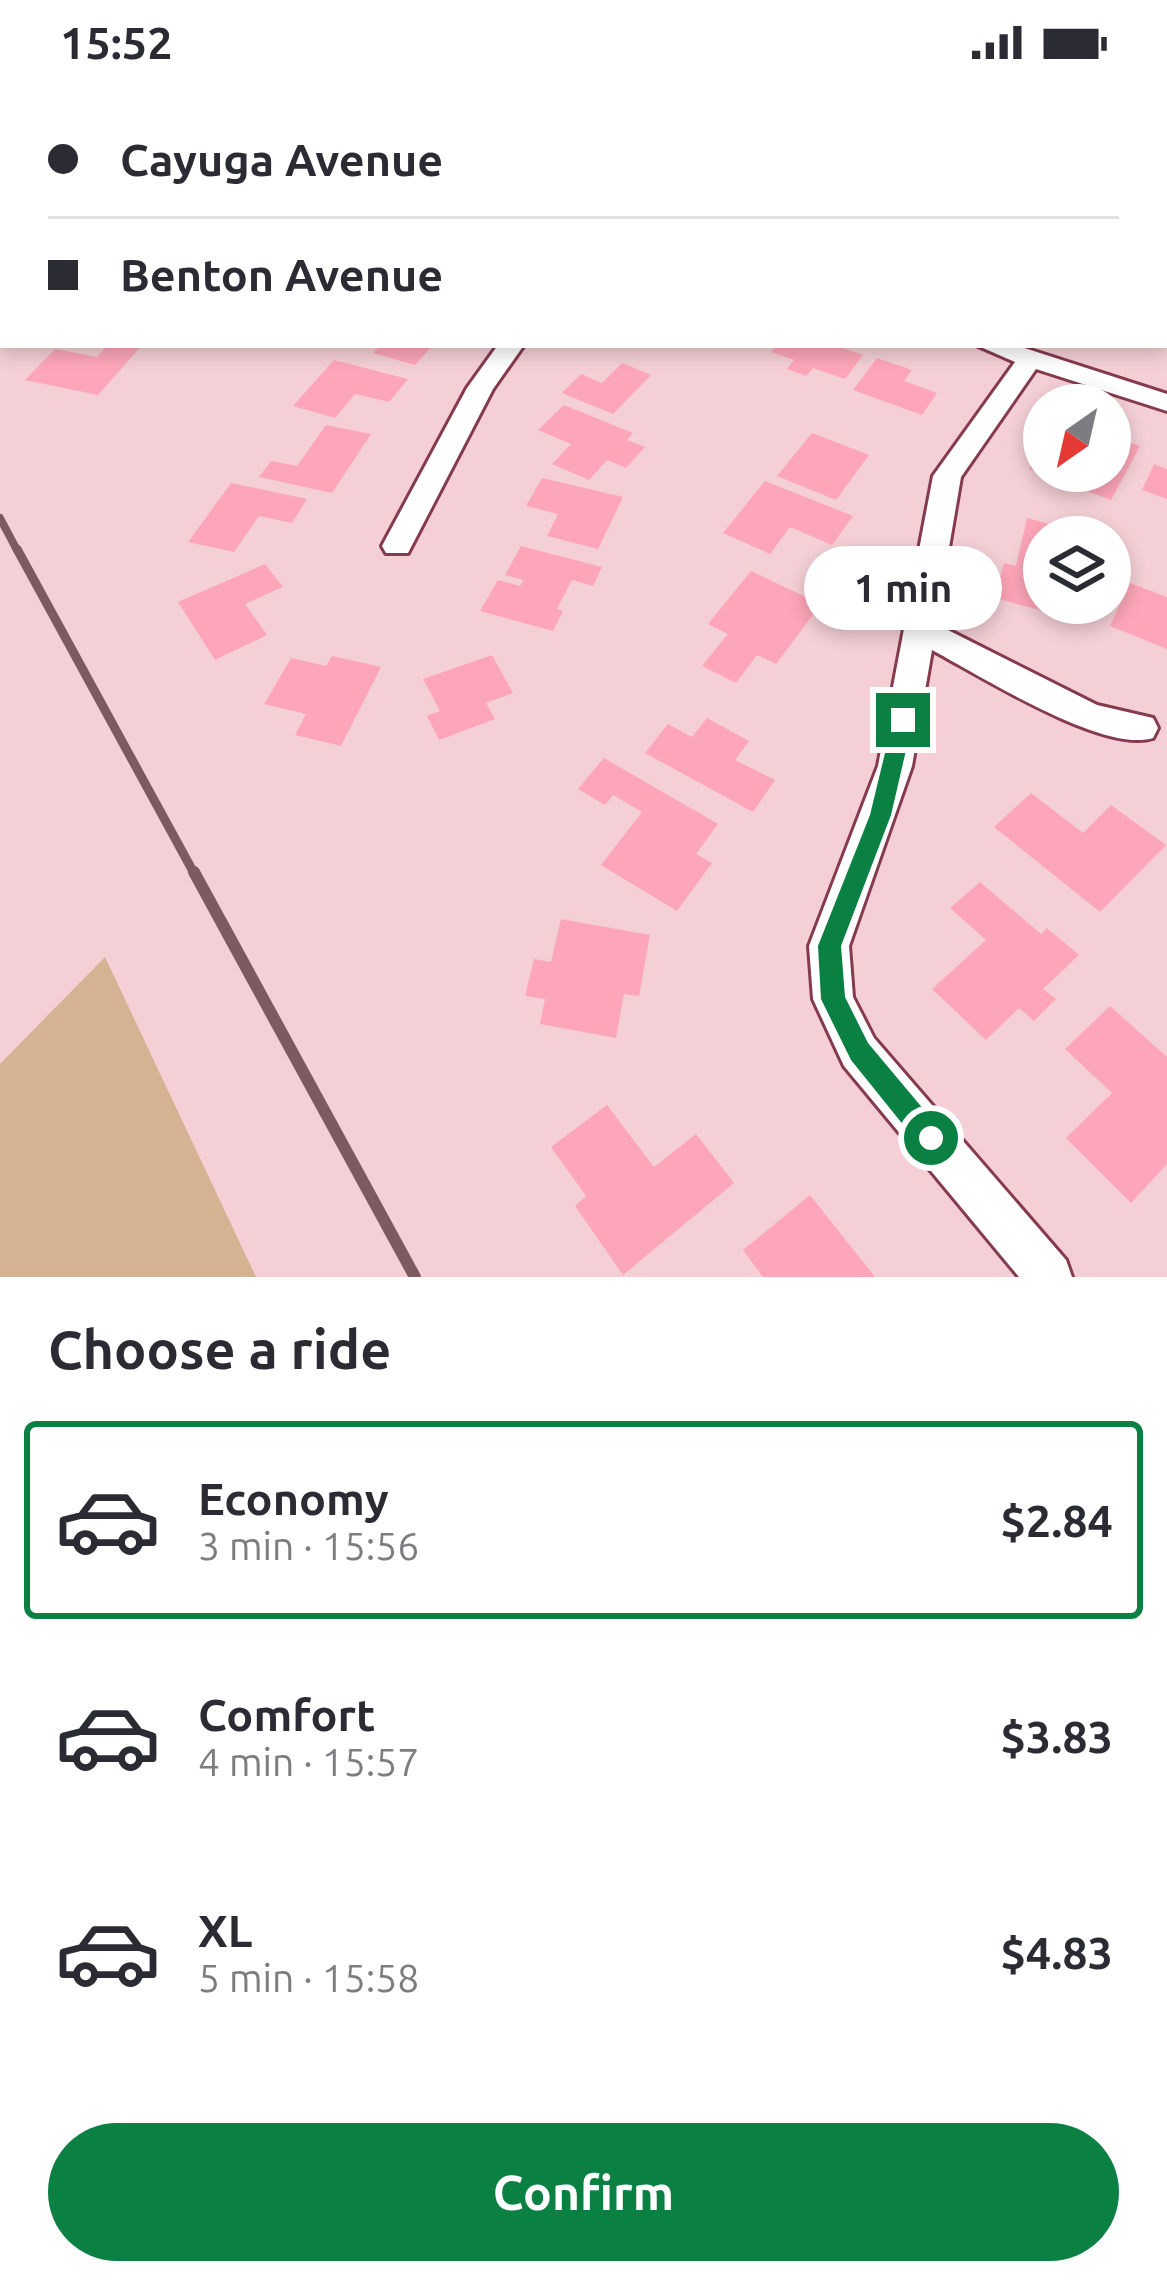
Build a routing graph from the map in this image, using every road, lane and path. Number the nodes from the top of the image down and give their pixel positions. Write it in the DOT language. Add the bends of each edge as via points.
graph roads {
  1 [pos="509,348"];
  2 [pos="999,348"];
  3 [pos="1031,358"];
  4 [pos="1167,403"];
  5 [pos="397,546"];
  6 [pos="918,629"];
  7 [pos="1142,728"];
  8 [pos="1049,1277"];
  1 -- 5 [label="street"];
  2 -- 3 [label="street"];
  3 -- 4 [label="street"];
  3 -- 6 [label="street" via="950,467"];
  6 -- 7 [label="street" via="1090,716"];
  6 -- 8 [label="street" via="896,766 829,946 833,999 860,1052"];
}
